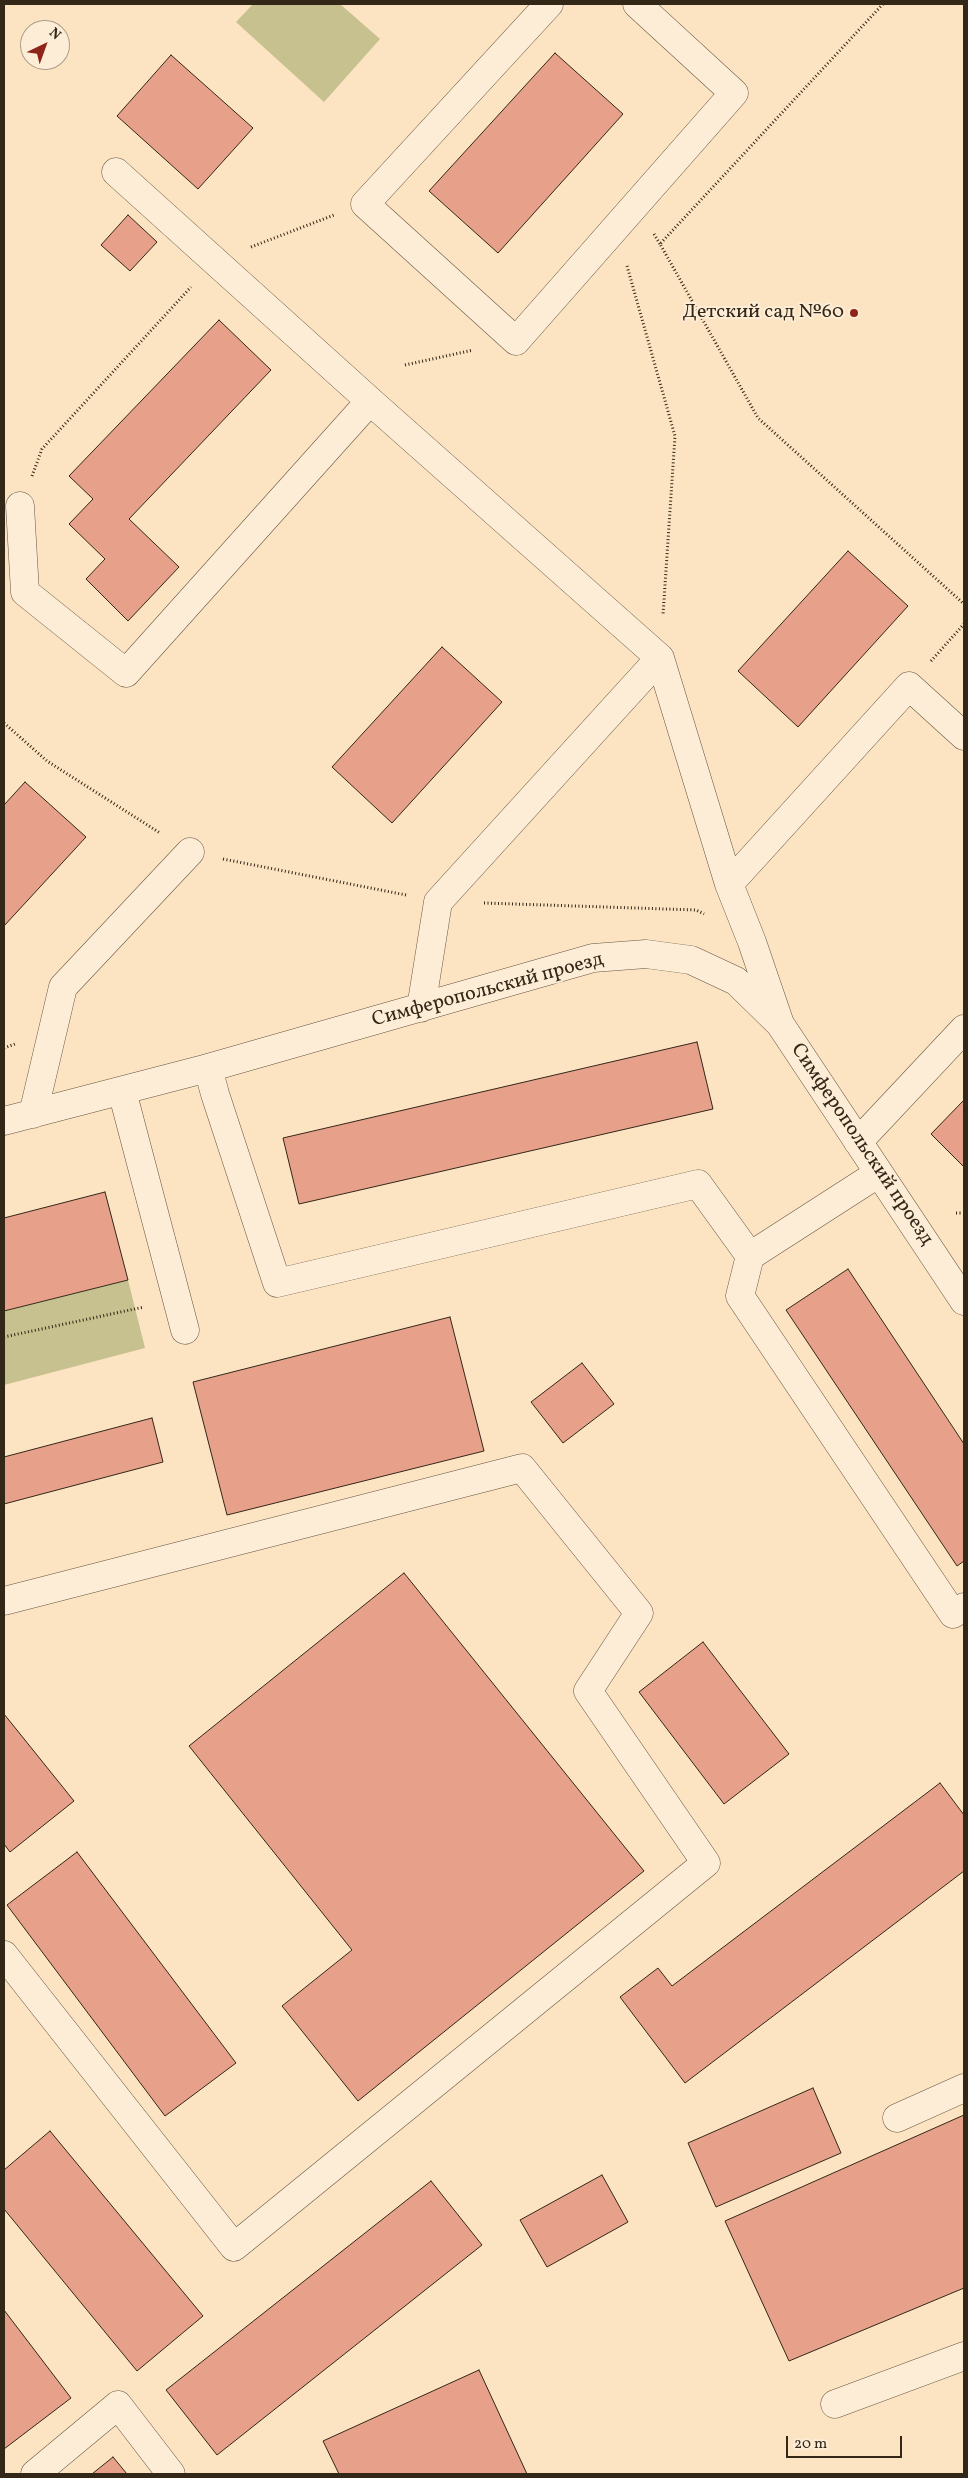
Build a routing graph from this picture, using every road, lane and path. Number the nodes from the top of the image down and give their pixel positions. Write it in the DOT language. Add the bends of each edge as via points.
graph roads {
  1 [pos="550,4"];
  2 [pos="637,4"];
  3 [pos="883,4"];
  4 [pos="116,172"];
  5 [pos="365,204"];
  6 [pos="616,228"];
  7 [pos="215,261"];
  8 [pos="516,341"];
  9 [pos="404,365"];
  10 [pos="370,400"];
  11 [pos="20,506"];
  12 [pos="964,604"];
  13 [pos="964,624"];
  14 [pos="660,658"];
  15 [pos="909,686"];
  16 [pos="4,724"];
  17 [pos="964,736"];
  18 [pos="190,852"];
  19 [pos="729,884"];
  20 [pos="438,902"];
  21 [pos="752,942"];
  22 [pos="421,1008"];
  23 [pos="780,1024"];
  24 [pos="964,1029"];
  25 [pos="208,1068"];
  26 [pos="122,1090"];
  27 [pos="33,1114"];
  28 [pos="4,1121"];
  29 [pos="858,1142"];
  30 [pos="879,1173"];
  31 [pos="964,1212"];
  32 [pos="956,1213"];
  33 [pos="750,1256"];
  34 [pos="177,1300"];
  35 [pos="964,1301"];
  36 [pos="185,1330"];
  37 [pos="4,1337"];
  38 [pos="4,1601"];
  39 [pos="964,1607"];
  40 [pos="4,1956"];
  41 [pos="964,2088"];
  42 [pos="897,2118"];
  43 [pos="964,2356"];
  44 [pos="835,2404"];
  45 [pos="35,2474"];
  46 [pos="171,2474"];
  1 -- 5 [label="street"];
  2 -- 6 [label="street" via="734,93"];
  3 -- 12 [label="path" via="660,244 758,418"];
  4 -- 7 [label="street"];
  5 -- 7 [label="path"];
  5 -- 8 [label="street"];
  6 -- 8 [label="street"];
  6 -- 14 [label="path" via="674,436"];
  7 -- 10 [label="street"];
  7 -- 11 [label="path" via="42,450"];
  8 -- 9 [label="path"];
  10 -- 11 [label="street" via="126,673 25,592"];
  10 -- 14 [label="street"];
  13 -- 15 [label="path"];
  14 -- 19 [label="street"];
  14 -- 20 [label="street"];
  15 -- 17 [label="street"];
  15 -- 19 [label="street"];
  16 -- 18 [label="path" via="47,761"];
  18 -- 20 [label="path"];
  18 -- 27 [label="street" via="64,987"];
  19 -- 21 [label="street"];
  20 -- 21 [label="path" via="696,910"];
  20 -- 22 [label="street"];
  21 -- 23 [label="street"];
  22 -- 23 [label="street, Симферопольский проезд" via="593,958 646,954 691,960 736,981"];
  22 -- 25 [label="street, Симферопольский проезд"];
  23 -- 29 [label="street, Симферопольский проезд"];
  24 -- 29 [label="street"];
  25 -- 26 [label="street, Симферопольский проезд"];
  25 -- 33 [label="street" via="277,1283 698,1184"];
  26 -- 27 [label="street, Симферопольский проезд"];
  26 -- 34 [label="street"];
  27 -- 28 [label="street, Симферопольский проезд"];
  29 -- 30 [label="street, Симферопольский проезд"];
  30 -- 33 [label="street"];
  30 -- 35 [label="street, Симферопольский проезд"];
  31 -- 32 [label="path"];
  33 -- 39 [label="street" via="740,1296 953,1614"];
  34 -- 36 [label="street"];
  34 -- 37 [label="path"];
  38 -- 40 [label="street" via="522,1468 639,1613 588,1691 706,1863 234,2247"];
  41 -- 42 [label="street"];
  43 -- 44 [label="street"];
  45 -- 46 [label="street" via="118,2405"];
}
